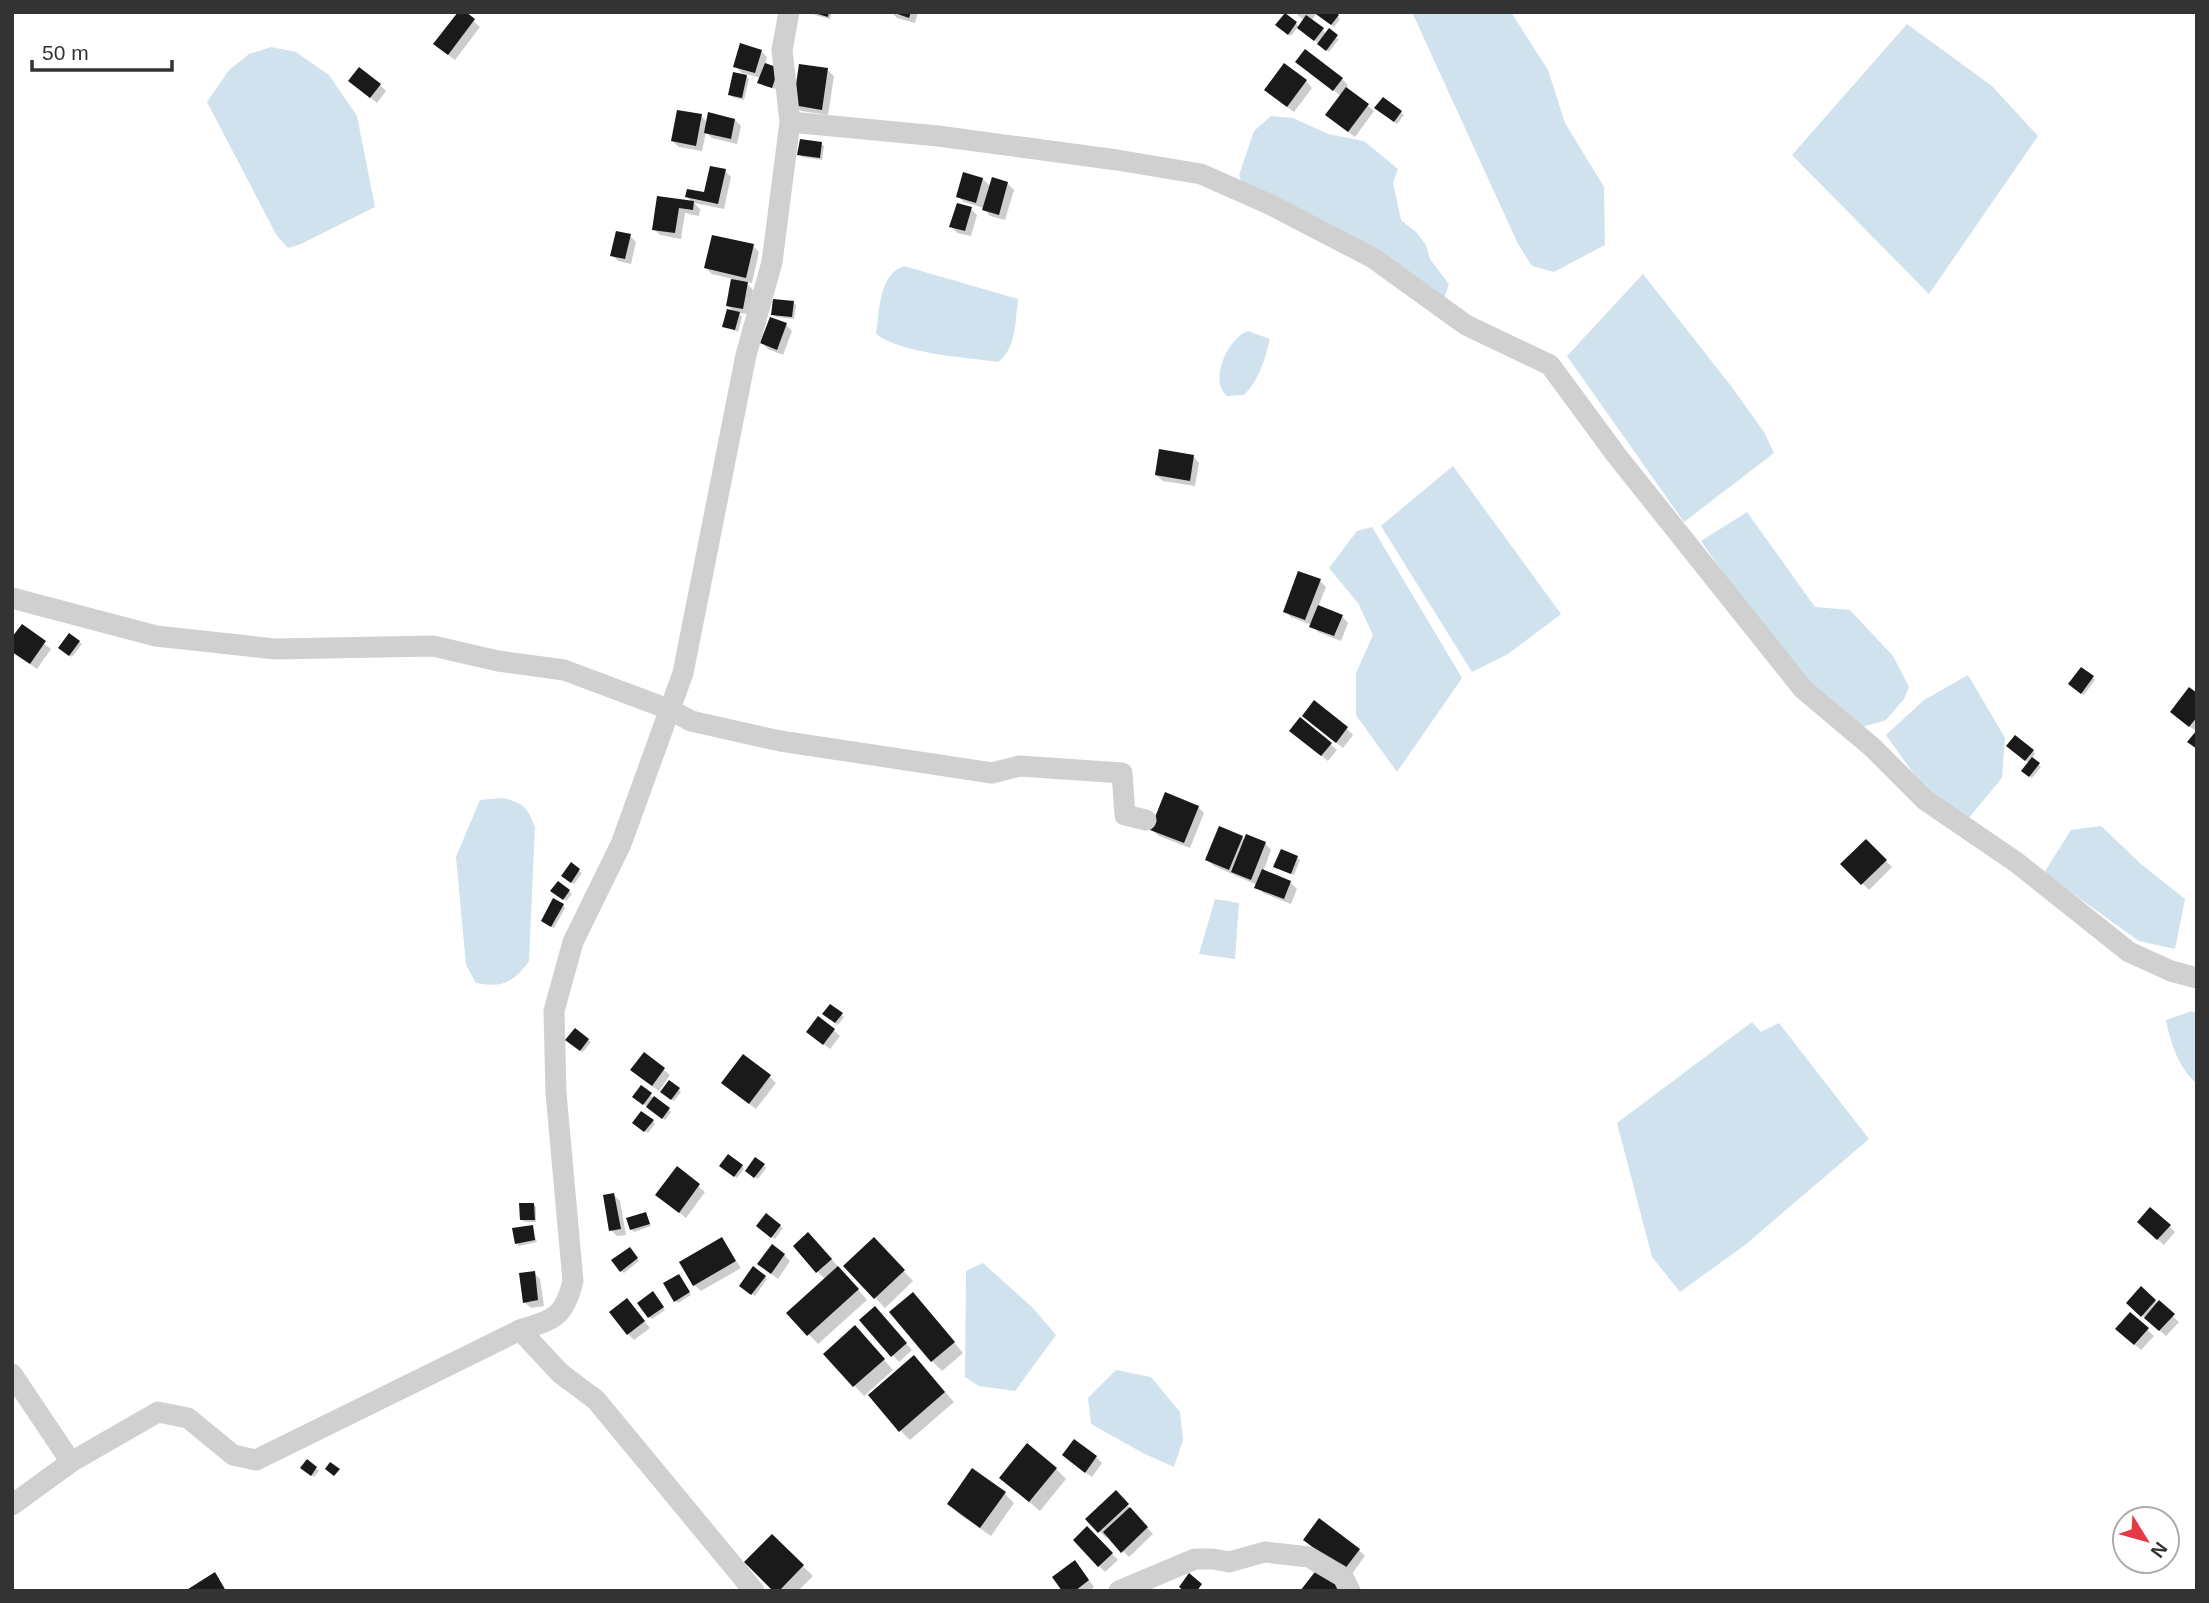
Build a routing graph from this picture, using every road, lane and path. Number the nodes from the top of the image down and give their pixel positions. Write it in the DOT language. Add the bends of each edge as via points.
graph roads {
  1 [pos="789,12"];
  2 [pos="790,121"];
  3 [pos="12,598"];
  4 [pos="671,710"];
  5 [pos="1146,820"];
  6 [pos="2197,978"];
  7 [pos="520,1330"];
  8 [pos="12,1374"];
  9 [pos="71,1462"];
  10 [pos="12,1506"];
  11 [pos="754,1591"];
  12 [pos="1119,1591"];
  13 [pos="1350,1591"];
  1 -- 2 [label="street" via="782,50"];
  2 -- 4 [label="street" via="772,261 746,355 683,673"];
  2 -- 6 [label="street" via="938,136 1201,174 1373,258 1466,325 1550,365 1803,689 1872,747 1924,800 2016,862 2129,952"];
  3 -- 4 [label="street" via="156,636 275,649 433,646 564,670"];
  4 -- 5 [label="street" via="691,720 779,741 992,774 1020,766 1122,772 1125,815"];
  4 -- 7 [label="street" via="621,845 573,942 554,1011 556,1093 573,1281 567,1303 551,1320"];
  7 -- 9 [label="street" via="256,1460 233,1455 188,1418 158,1412"];
  7 -- 11 [label="street" via="560,1373 596,1401"];
  8 -- 9 [label="street"];
  9 -- 10 [label="street"];
  12 -- 13 [label="street" via="1195,1559 1229,1562 1265,1552 1309,1557 1343,1577"];
}
